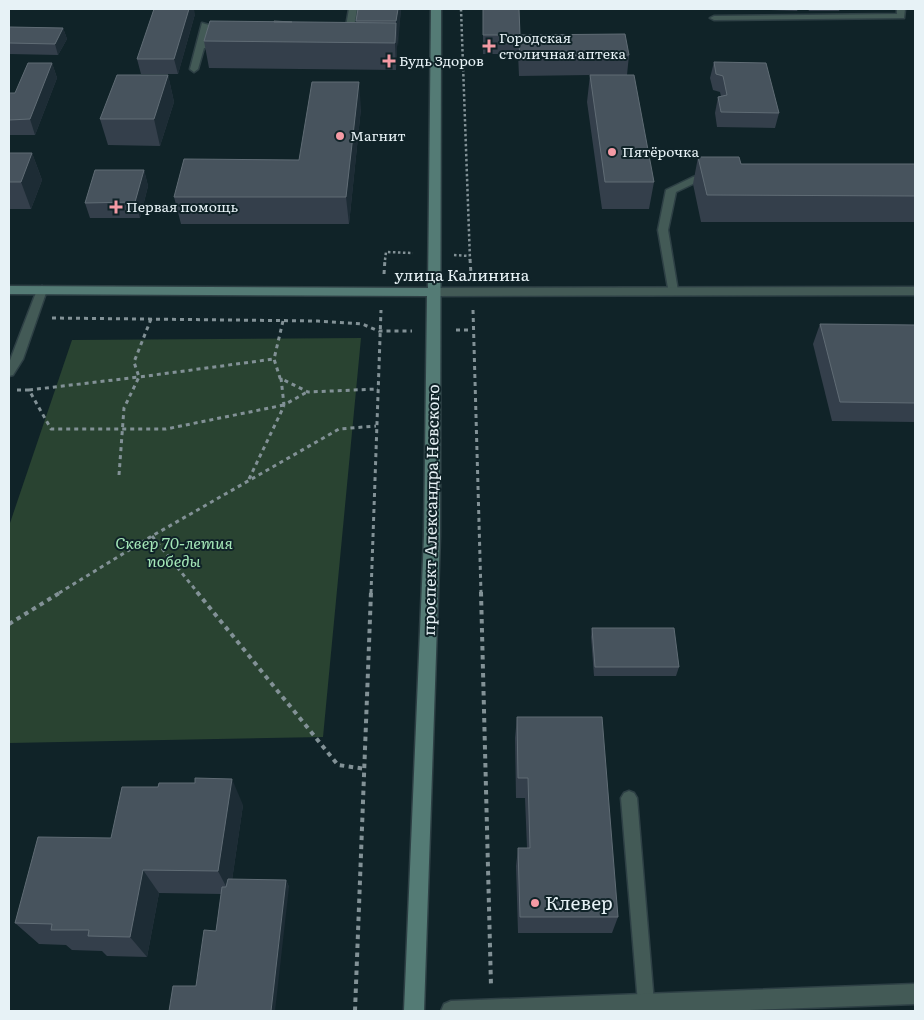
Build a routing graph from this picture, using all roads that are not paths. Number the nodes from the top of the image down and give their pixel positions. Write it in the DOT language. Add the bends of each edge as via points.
graph roads {
  1 [pos="352,9"];
  2 [pos="436,9"];
  3 [pos="901,9"];
  4 [pos="714,18"];
  5 [pos="205,25"];
  6 [pos="337,44"];
  7 [pos="200,45"];
  8 [pos="229,45"];
  9 [pos="194,70"];
  10 [pos="723,175"];
  11 [pos="9,290"];
  12 [pos="42,290"];
  13 [pos="915,291"];
  14 [pos="433,292"];
  15 [pos="673,292"];
  16 [pos="9,372"];
  17 [pos="629,798"];
  18 [pos="915,994"];
  19 [pos="646,1003"];
  20 [pos="414,1011"];
  21 [pos="451,1011"];
  1 -- 6 [label="lane" via="347,44"];
  2 -- 14 [label="main road, проспект Александра Невского"];
  3 -- 4 [label="lane" via="901,16"];
  5 -- 7 [label="lane"];
  7 -- 8 [label="lane"];
  7 -- 9 [label="lane"];
  10 -- 15 [label="lane" via="696,179 671,190 663,230"];
  11 -- 12 [label="main road, улица Калинина"];
  12 -- 14 [label="main road, улица Калинина"];
  12 -- 16 [label="lane"];
  13 -- 15 [label="street, улица Калинина"];
  14 -- 15 [label="street, улица Калинина"];
  14 -- 20 [label="main road, проспект Александра Невского" via="432,536"];
  17 -- 19 [label="lane"];
  18 -- 19 [label="street"];
  19 -- 21 [label="street"];
}
